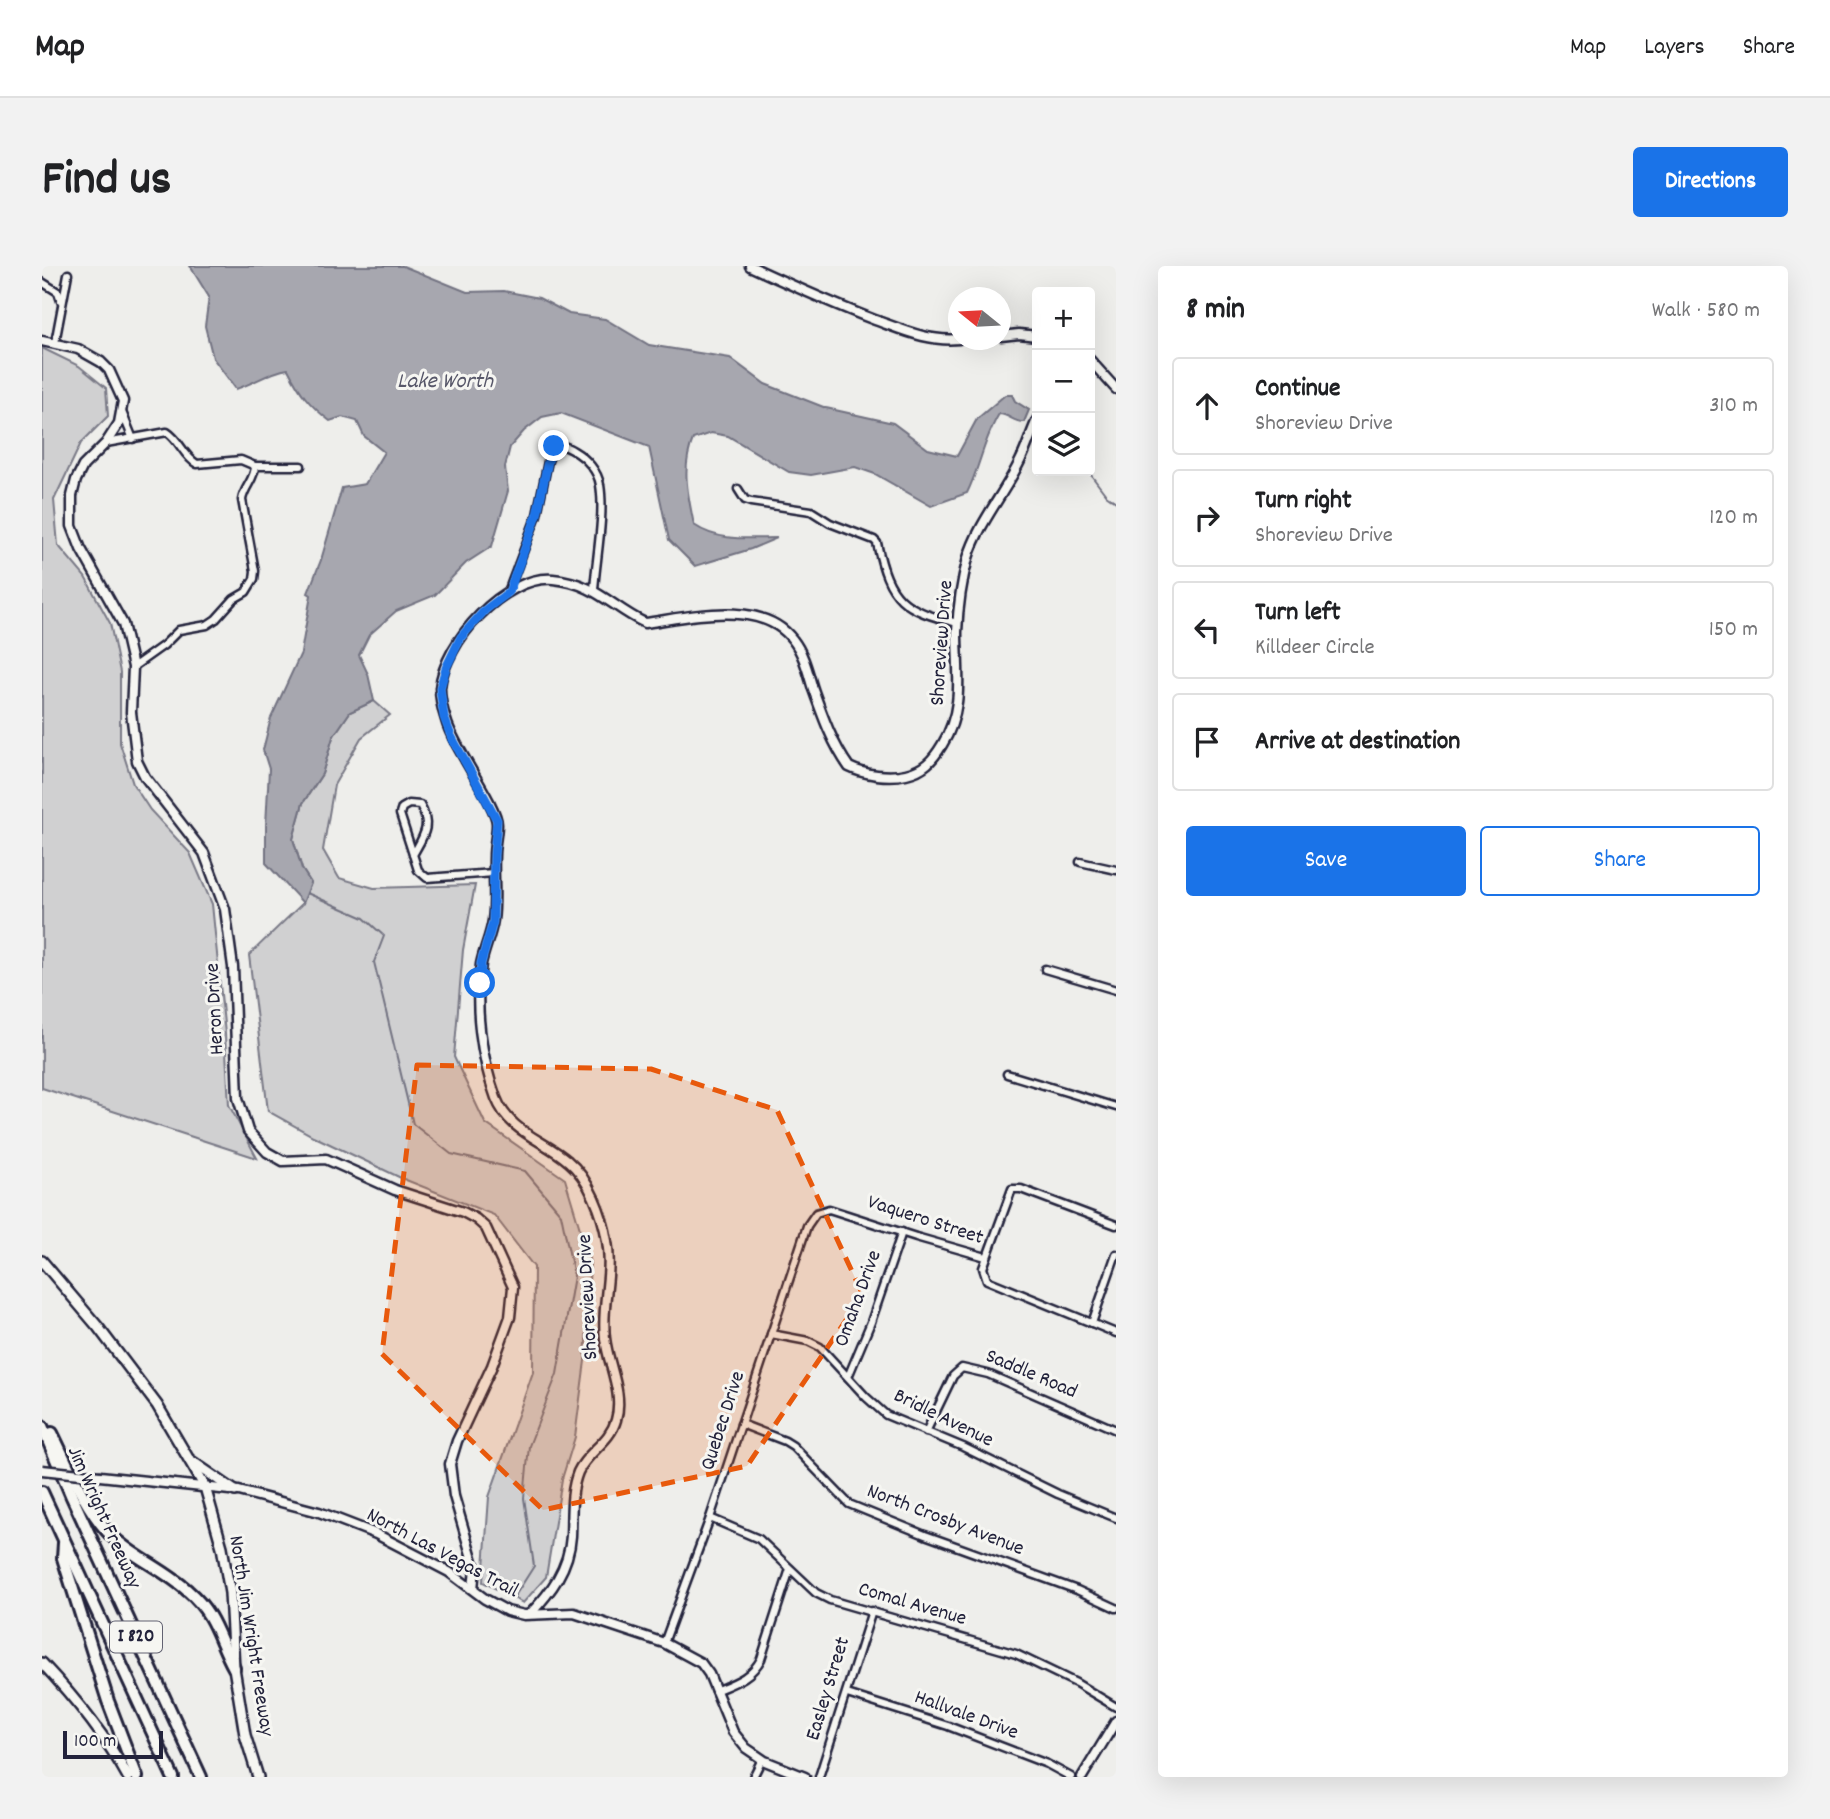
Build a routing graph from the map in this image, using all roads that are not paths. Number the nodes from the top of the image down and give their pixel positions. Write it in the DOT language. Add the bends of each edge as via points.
graph roads {
  1 [pos="750,266"];
  2 [pos="68,274"];
  3 [pos="42,282"];
  4 [pos="62,303"];
  5 [pos="1011,335"];
  6 [pos="1032,335"];
  7 [pos="948,340"];
  8 [pos="42,341"];
  9 [pos="55,343"];
  10 [pos="1095,366"];
  11 [pos="1116,389"];
  12 [pos="122,412"];
  13 [pos="1032,433"];
  14 [pos="133,439"];
  15 [pos="106,443"];
  16 [pos="255,466"];
  17 [pos="301,467"];
  18 [pos="738,489"];
  19 [pos="594,590"];
  20 [pos="509,592"];
  21 [pos="958,623"];
  22 [pos="133,667"];
  23 [pos="413,855"];
  24 [pos="1080,862"];
  25 [pos="1116,870"];
  26 [pos="494,873"];
  27 [pos="1045,969"];
  28 [pos="1116,989"];
  29 [pos="1007,1074"];
  30 [pos="1116,1107"];
  31 [pos="819,1212"];
  32 [pos="1116,1225"];
  33 [pos="902,1232"];
  34 [pos="1116,1254"];
  35 [pos="986,1257"];
  36 [pos="42,1261"];
  37 [pos="1091,1323"];
  38 [pos="1116,1333"];
  39 [pos="771,1334"];
  40 [pos="848,1377"];
  41 [pos="42,1424"];
  42 [pos="741,1424"];
  43 [pos="1116,1430"];
  44 [pos="926,1432"];
  45 [pos="187,1458"];
  46 [pos="42,1470"];
  47 [pos="205,1487"];
  48 [pos="235,1491"];
  49 [pos="42,1492"];
  50 [pos="710,1518"];
  51 [pos="1116,1518"];
  52 [pos="64,1540"];
  53 [pos="790,1569"];
  54 [pos="473,1589"];
  55 [pos="1116,1608"];
  56 [pos="872,1611"];
  57 [pos="530,1614"];
  58 [pos="664,1643"];
  59 [pos="42,1663"];
  60 [pos="234,1668"];
  61 [pos="715,1691"];
  62 [pos="846,1694"];
  63 [pos="1116,1707"];
  64 [pos="1116,1721"];
  65 [pos="762,1759"];
  66 [pos="128,1777"];
  67 [pos="136,1777"];
  68 [pos="173,1777"];
  69 [pos="201,1777"];
  70 [pos="258,1777"];
  71 [pos="753,1777"];
  72 [pos="805,1777"];
  73 [pos="819,1777"];
  74 [pos="1071,1777"];
  75 [pos="1082,1777"];
  1 -- 7 [label="street" via="915,335"];
  2 -- 4 [label="street"];
  3 -- 4 [label="street" via="58,292"];
  4 -- 9 [label="street"];
  5 -- 6 [label="street"];
  8 -- 9 [label="street"];
  9 -- 12 [label="street" via="90,354 109,370 123,401"];
  10 -- 11 [label="street"];
  12 -- 14 [label="street"];
  12 -- 15 [label="street, Heron Drive"];
  13 -- 21 [label="street, Shoreview Drive" via="975,539"];
  14 -- 15 [label="street"];
  14 -- 16 [label="street" via="167,432 197,464 241,460"];
  15 -- 22 [label="street, Heron Drive" via="89,458 76,480 72,526 123,624"];
  16 -- 17 [label="street"];
  16 -- 22 [label="street" via="242,500 253,582 216,619 179,630"];
  18 -- 21 [label="street" via="745,500 811,511 874,540 887,581 907,605 924,615"];
  19 -- 20 [label="street, Shoreview Drive" via="551,579"];
  19 -- 20 [label="street" via="600,483 587,460 558,444 548,461 537,515"];
  19 -- 21 [label="street, Shoreview Drive" via="645,623 726,613 777,626 800,652 833,742 849,767 885,776 921,769 949,735 959,700"];
  20 -- 26 [label="street, Shoreview Drive" via="461,637 440,688 451,736 496,814"];
  22 -- 54 [label="street, Heron Drive" via="131,712 137,761 204,853 225,909 233,967 238,1098 248,1131 267,1152 283,1161 326,1159 395,1190 463,1212 486,1228 513,1286 510,1317 450,1464 454,1496 475,1568"];
  23 -- 23 [label="street" via="400,814 409,804 420,804 427,825"];
  23 -- 26 [label="street" via="418,870 427,878"];
  24 -- 25 [label="street"];
  26 -- 57 [label="street, Shoreview Drive" via="493,922 480,983 480,1027 487,1066 499,1105 523,1132 567,1159 588,1188 600,1216 609,1260 604,1334 619,1400 613,1428 578,1472 568,1554 560,1575"];
  27 -- 28 [label="street"];
  29 -- 30 [label="street"];
  31 -- 33 [label="street, Vaquero Street" via="829,1209"];
  31 -- 39 [label="street, Quebec Drive" via="807,1226"];
  32 -- 35 [label="street" via="1012,1189"];
  33 -- 35 [label="street, Vaquero Street"];
  33 -- 40 [label="street, Omaha Drive"];
  34 -- 37 [label="street"];
  35 -- 37 [label="street, Vaquero Street" via="987,1280"];
  36 -- 45 [label="main road, North Jim Wright Freeway" via="157,1405"];
  37 -- 38 [label="street, Vaquero Street"];
  39 -- 40 [label="street, Bridle Avenue" via="808,1340"];
  39 -- 42 [label="street, Quebec Drive"];
  40 -- 44 [label="street, Bridle Avenue" via="886,1415"];
  41 -- 60 [label="highway" via="48,1426 105,1528 124,1548 191,1593 217,1627"];
  41 -- 69 [label="highway, Jim Wright Freeway / I 820"];
  42 -- 50 [label="street, Quebec Drive"];
  42 -- 55 [label="street, North Crosby Avenue" via="793,1446 849,1504"];
  43 -- 44 [label="street, Saddle Road" via="988,1374 962,1368 953,1376"];
  44 -- 51 [label="street, Bridle Avenue"];
  45 -- 47 [label="main road, North Jim Wright Freeway"];
  45 -- 48 [label="main road"];
  46 -- 47 [label="street, North Las Vegas Trail, bridge"];
  47 -- 48 [label="street, North Las Vegas Trail"];
  47 -- 60 [label="main road, North Jim Wright Freeway" via="230,1594"];
  48 -- 54 [label="street, North Las Vegas Trail" via="319,1512 376,1534"];
  49 -- 52 [label="highway, Jim Wright Freeway / I 820"];
  50 -- 53 [label="street, Comal Avenue" via="759,1539"];
  50 -- 58 [label="street, Quebec Drive"];
  52 -- 67 [label="highway" via="63,1558"];
  52 -- 68 [label="highway, Jim Wright Freeway / I 820"];
  53 -- 56 [label="street, Comal Avenue" via="830,1600"];
  53 -- 61 [label="street" via="756,1669"];
  54 -- 57 [label="street, North Las Vegas Trail" via="507,1611"];
  56 -- 62 [label="street, Easley Street"];
  56 -- 63 [label="street, Comal Avenue" via="1016,1654"];
  57 -- 58 [label="street, North Las Vegas Trail" via="574,1613"];
  58 -- 61 [label="street, North Las Vegas Trail" via="701,1663"];
  59 -- 66 [label="main road" via="95,1725"];
  60 -- 70 [label="main road, North Jim Wright Freeway"];
  61 -- 65 [label="street, North Las Vegas Trail" via="733,1732"];
  62 -- 73 [label="street, Easley Street"];
  62 -- 74 [label="street, Hallvale Drive" via="948,1726"];
  64 -- 75 [label="street"];
  65 -- 71 [label="street"];
  65 -- 72 [label="street, North Las Vegas Trail"];
}
